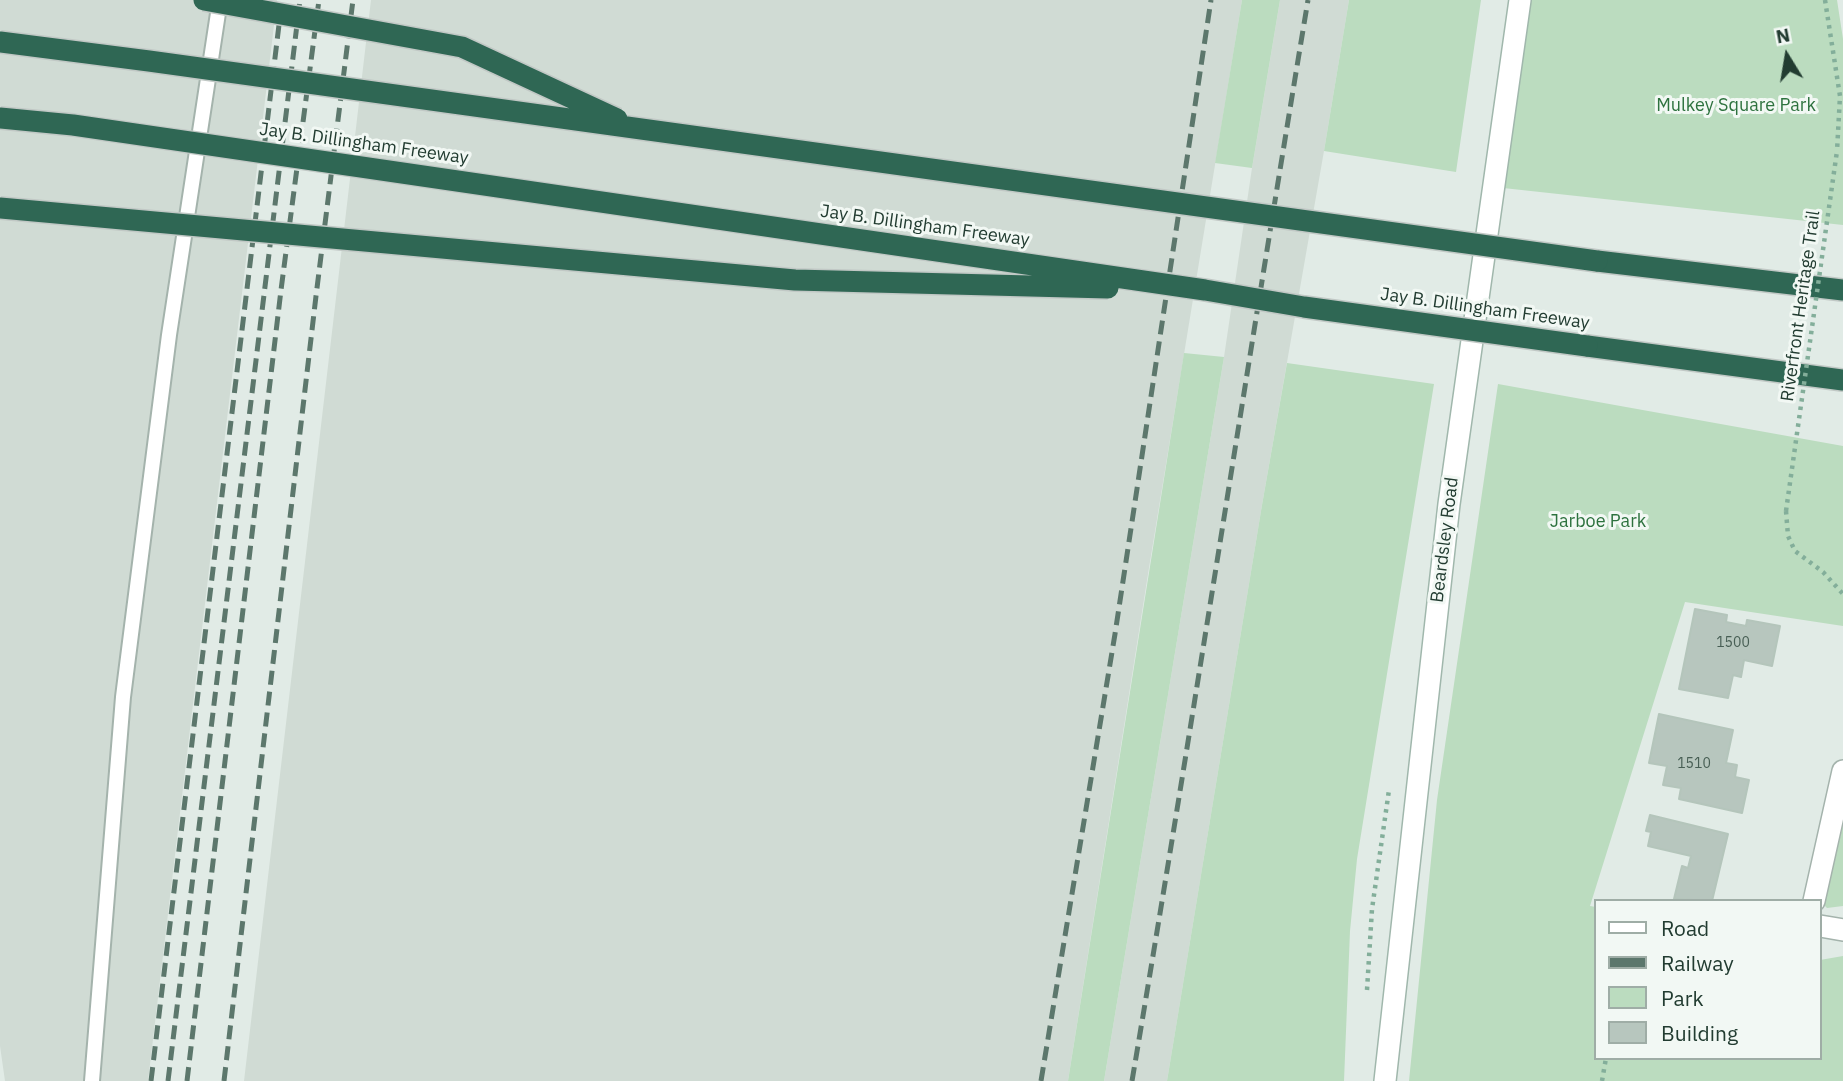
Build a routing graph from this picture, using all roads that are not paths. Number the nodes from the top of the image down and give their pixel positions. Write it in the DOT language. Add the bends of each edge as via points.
graph roads {
  1 [pos="204,0"];
  2 [pos="220,0"];
  3 [pos="1520,0"];
  4 [pos="0,42"];
  5 [pos="0,118"];
  6 [pos="638,129"];
  7 [pos="0,208"];
  8 [pos="1205,290"];
  9 [pos="1843,290"];
  10 [pos="1843,380"];
  11 [pos="1843,771"];
  12 [pos="1814,899"];
  13 [pos="1822,926"];
  14 [pos="1843,930"];
  15 [pos="92,1081"];
  16 [pos="1385,1081"];
  1 -- 6 [label="highway, bridge" via="462,47"];
  2 -- 15 [label="lane" via="169,335 124,683"];
  3 -- 16 [label="street, Beardsley Road" via="1449,504"];
  4 -- 6 [label="highway, bridge"];
  5 -- 8 [label="highway, Jay B. Dillingham Freeway, bridge" via="73,124"];
  6 -- 9 [label="highway, bridge" via="1597,261"];
  7 -- 8 [label="highway, bridge" via="795,280"];
  8 -- 10 [label="highway, Jay B. Dillingham Freeway, bridge"];
  11 -- 12 [label="street"];
  13 -- 14 [label="street"];
}
